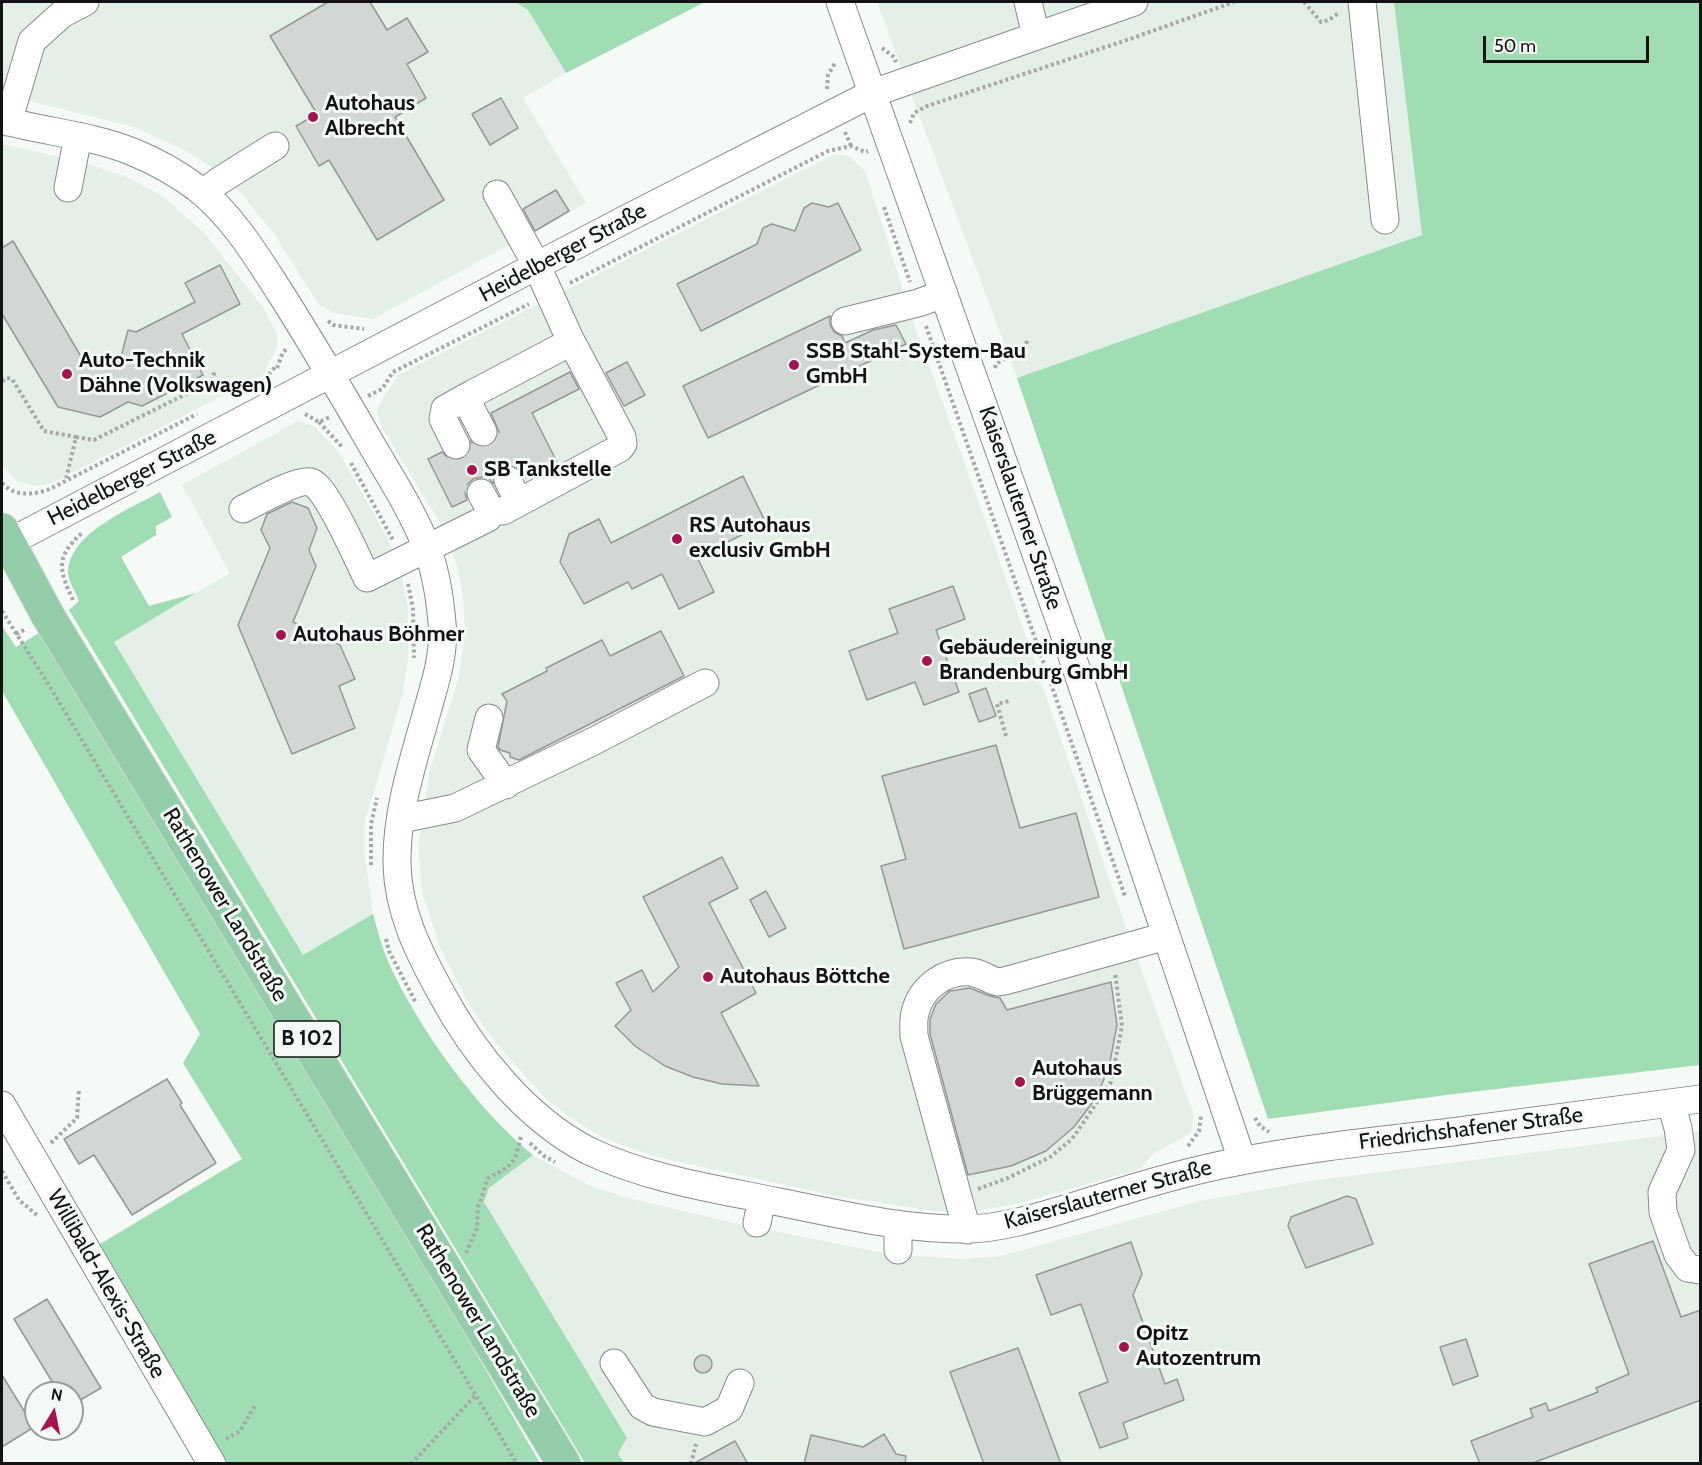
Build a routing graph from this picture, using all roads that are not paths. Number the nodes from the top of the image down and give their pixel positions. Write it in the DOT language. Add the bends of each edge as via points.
graph roads {
  1 [pos="85,2"];
  2 [pos="840,2"];
  3 [pos="1028,2"];
  4 [pos="1134,2"];
  5 [pos="1362,2"];
  6 [pos="1036,36"];
  7 [pos="873,93"];
  8 [pos="5,121"];
  9 [pos="78,136"];
  10 [pos="275,146"];
  11 [pos="68,188"];
  12 [pos="203,193"];
  13 [pos="497,194"];
  14 [pos="1385,220"];
  15 [pos="537,266"];
  16 [pos="944,294"];
  17 [pos="845,321"];
  18 [pos="569,337"];
  19 [pos="330,374"];
  20 [pos="472,394"];
  21 [pos="483,432"];
  22 [pos="456,445"];
  23 [pos="243,509"];
  24 [pos="4,539"];
  25 [pos="427,550"];
  26 [pos="705,683"];
  27 [pos="489,718"];
  28 [pos="506,785"];
  29 [pos="401,819"];
  30 [pos="1166,936"];
  31 [pos="1701,1099"];
  32 [pos="1671,1103"];
  33 [pos="2,1105"];
  34 [pos="1691,1153"];
  35 [pos="1242,1160"];
  36 [pos="967,1230"];
  37 [pos="1701,1270"];
  38 [pos="614,1363"];
  39 [pos="740,1383"];
  40 [pos="208,1458"];
  41 [pos="564,1464"];
  1 -- 8 [label="street" via="62,14 32,41"];
  2 -- 7 [label="street, Kaiserslauterner Straße"];
  3 -- 6 [label="street"];
  4 -- 6 [label="street, Heidelberger Straße"];
  5 -- 14 [label="street"];
  6 -- 7 [label="street, Heidelberger Straße"];
  7 -- 15 [label="street, Heidelberger Straße"];
  7 -- 16 [label="street, Kaiserslauterner Straße"];
  8 -- 9 [label="street, Kaiserslauterner Straße"];
  9 -- 11 [label="street"];
  9 -- 12 [label="street, Kaiserslauterner Straße" via="130,150"];
  10 -- 12 [label="street"];
  12 -- 19 [label="street, Kaiserslauterner Straße" via="247,242"];
  13 -- 15 [label="street"];
  15 -- 18 [label="street"];
  15 -- 19 [label="street, Heidelberger Straße"];
  16 -- 17 [label="street"];
  16 -- 30 [label="street, Kaiserslauterner Straße"];
  18 -- 20 [label="street" via="569,343"];
  18 -- 25 [label="street" via="623,444 485,506"];
  19 -- 24 [label="street, Heidelberger Straße"];
  19 -- 25 [label="street, Kaiserslauterner Straße" via="364,402"];
  20 -- 21 [label="street" via="470,407"];
  20 -- 22 [label="street" via="446,409 443,419"];
  23 -- 25 [label="street" via="299,483 312,482 330,504 367,578"];
  24 -- 41 [label="main road, Rathenower Landstraße / B 102"];
  25 -- 29 [label="street, Kaiserslauterner Straße" via="443,628 440,663"];
  26 -- 28 [label="street"];
  27 -- 28 [label="street" via="481,750"];
  28 -- 29 [label="street" via="455,808"];
  29 -- 36 [label="street, Kaiserslauterner Straße" via="397,869 413,939 447,1004 493,1069 540,1119 592,1152 759,1211 898,1237"];
  30 -- 35 [label="street, Kaiserslauterner Straße"];
  30 -- 36 [label="street" via="998,982 971,972 952,973 939,978 921,995 914,1014 914,1036"];
  31 -- 32 [label="street, Friedrichshafener Straße"];
  32 -- 34 [label="street"];
  32 -- 35 [label="street, Friedrichshafener Straße"];
  33 -- 40 [label="street, Willibald-Alexis-Straße"];
  34 -- 37 [label="street" via="1670,1172 1662,1192 1678,1255 1688,1268"];
  35 -- 36 [label="street, Kaiserslauterner Straße" via="1032,1219"];
  38 -- 39 [label="street" via="642,1406 653,1412 705,1422 729,1409"];
}
